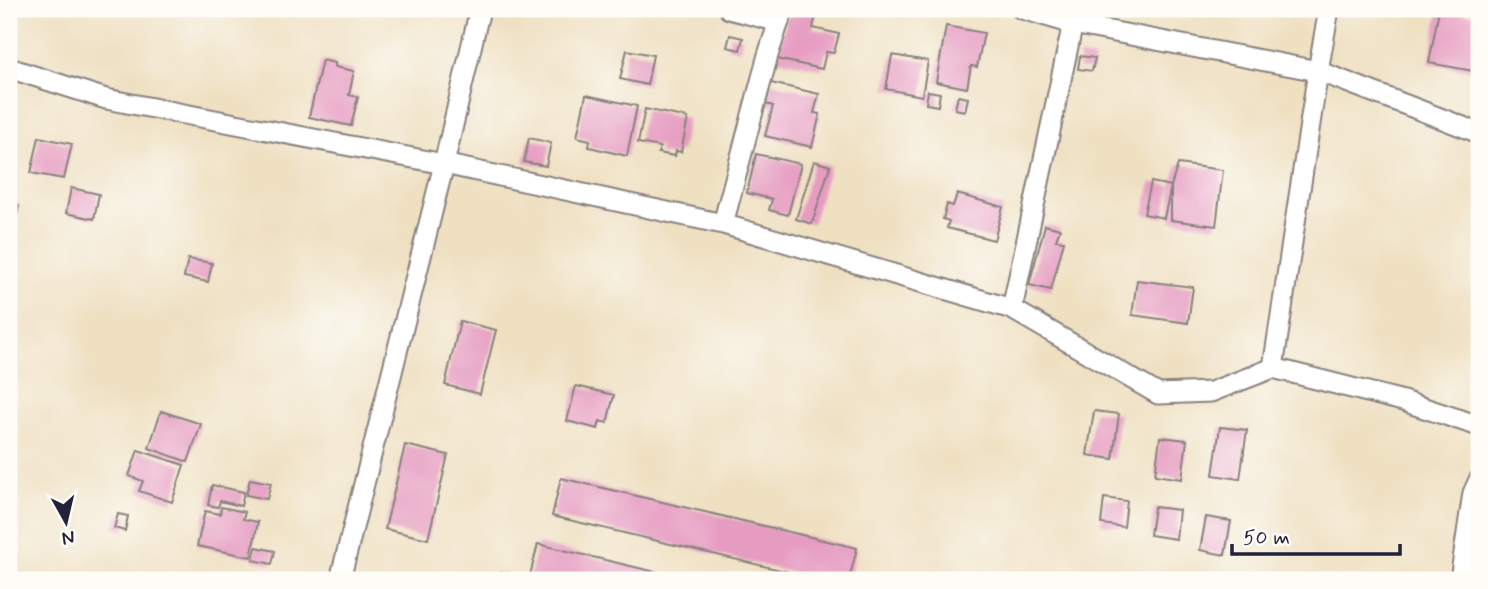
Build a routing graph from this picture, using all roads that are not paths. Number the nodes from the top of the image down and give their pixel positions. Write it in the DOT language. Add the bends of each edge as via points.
graph roads {
  1 [pos="480,9"];
  2 [pos="729,9"];
  3 [pos="1022,9"];
  4 [pos="1329,9"];
  5 [pos="781,15"];
  6 [pos="1075,17"];
  7 [pos="9,68"];
  8 [pos="1318,71"];
  9 [pos="1479,133"];
  10 [pos="444,164"];
  11 [pos="723,224"];
  12 [pos="1012,309"];
  13 [pos="1273,369"];
  14 [pos="1479,426"];
  15 [pos="1479,480"];
  16 [pos="340,580"];
  17 [pos="1460,580"];
  1 -- 10 [label="street"];
  2 -- 5 [label="street"];
  3 -- 6 [label="street"];
  4 -- 8 [label="street"];
  5 -- 11 [label="street"];
  6 -- 8 [label="street"];
  6 -- 12 [label="street"];
  7 -- 10 [label="street" via="106,99"];
  8 -- 9 [label="street"];
  8 -- 13 [label="street"];
  10 -- 11 [label="street"];
  10 -- 16 [label="street"];
  11 -- 12 [label="street"];
  12 -- 13 [label="street" via="1158,394 1211,392"];
  13 -- 14 [label="street" via="1403,401"];
  15 -- 17 [label="street"];
}
